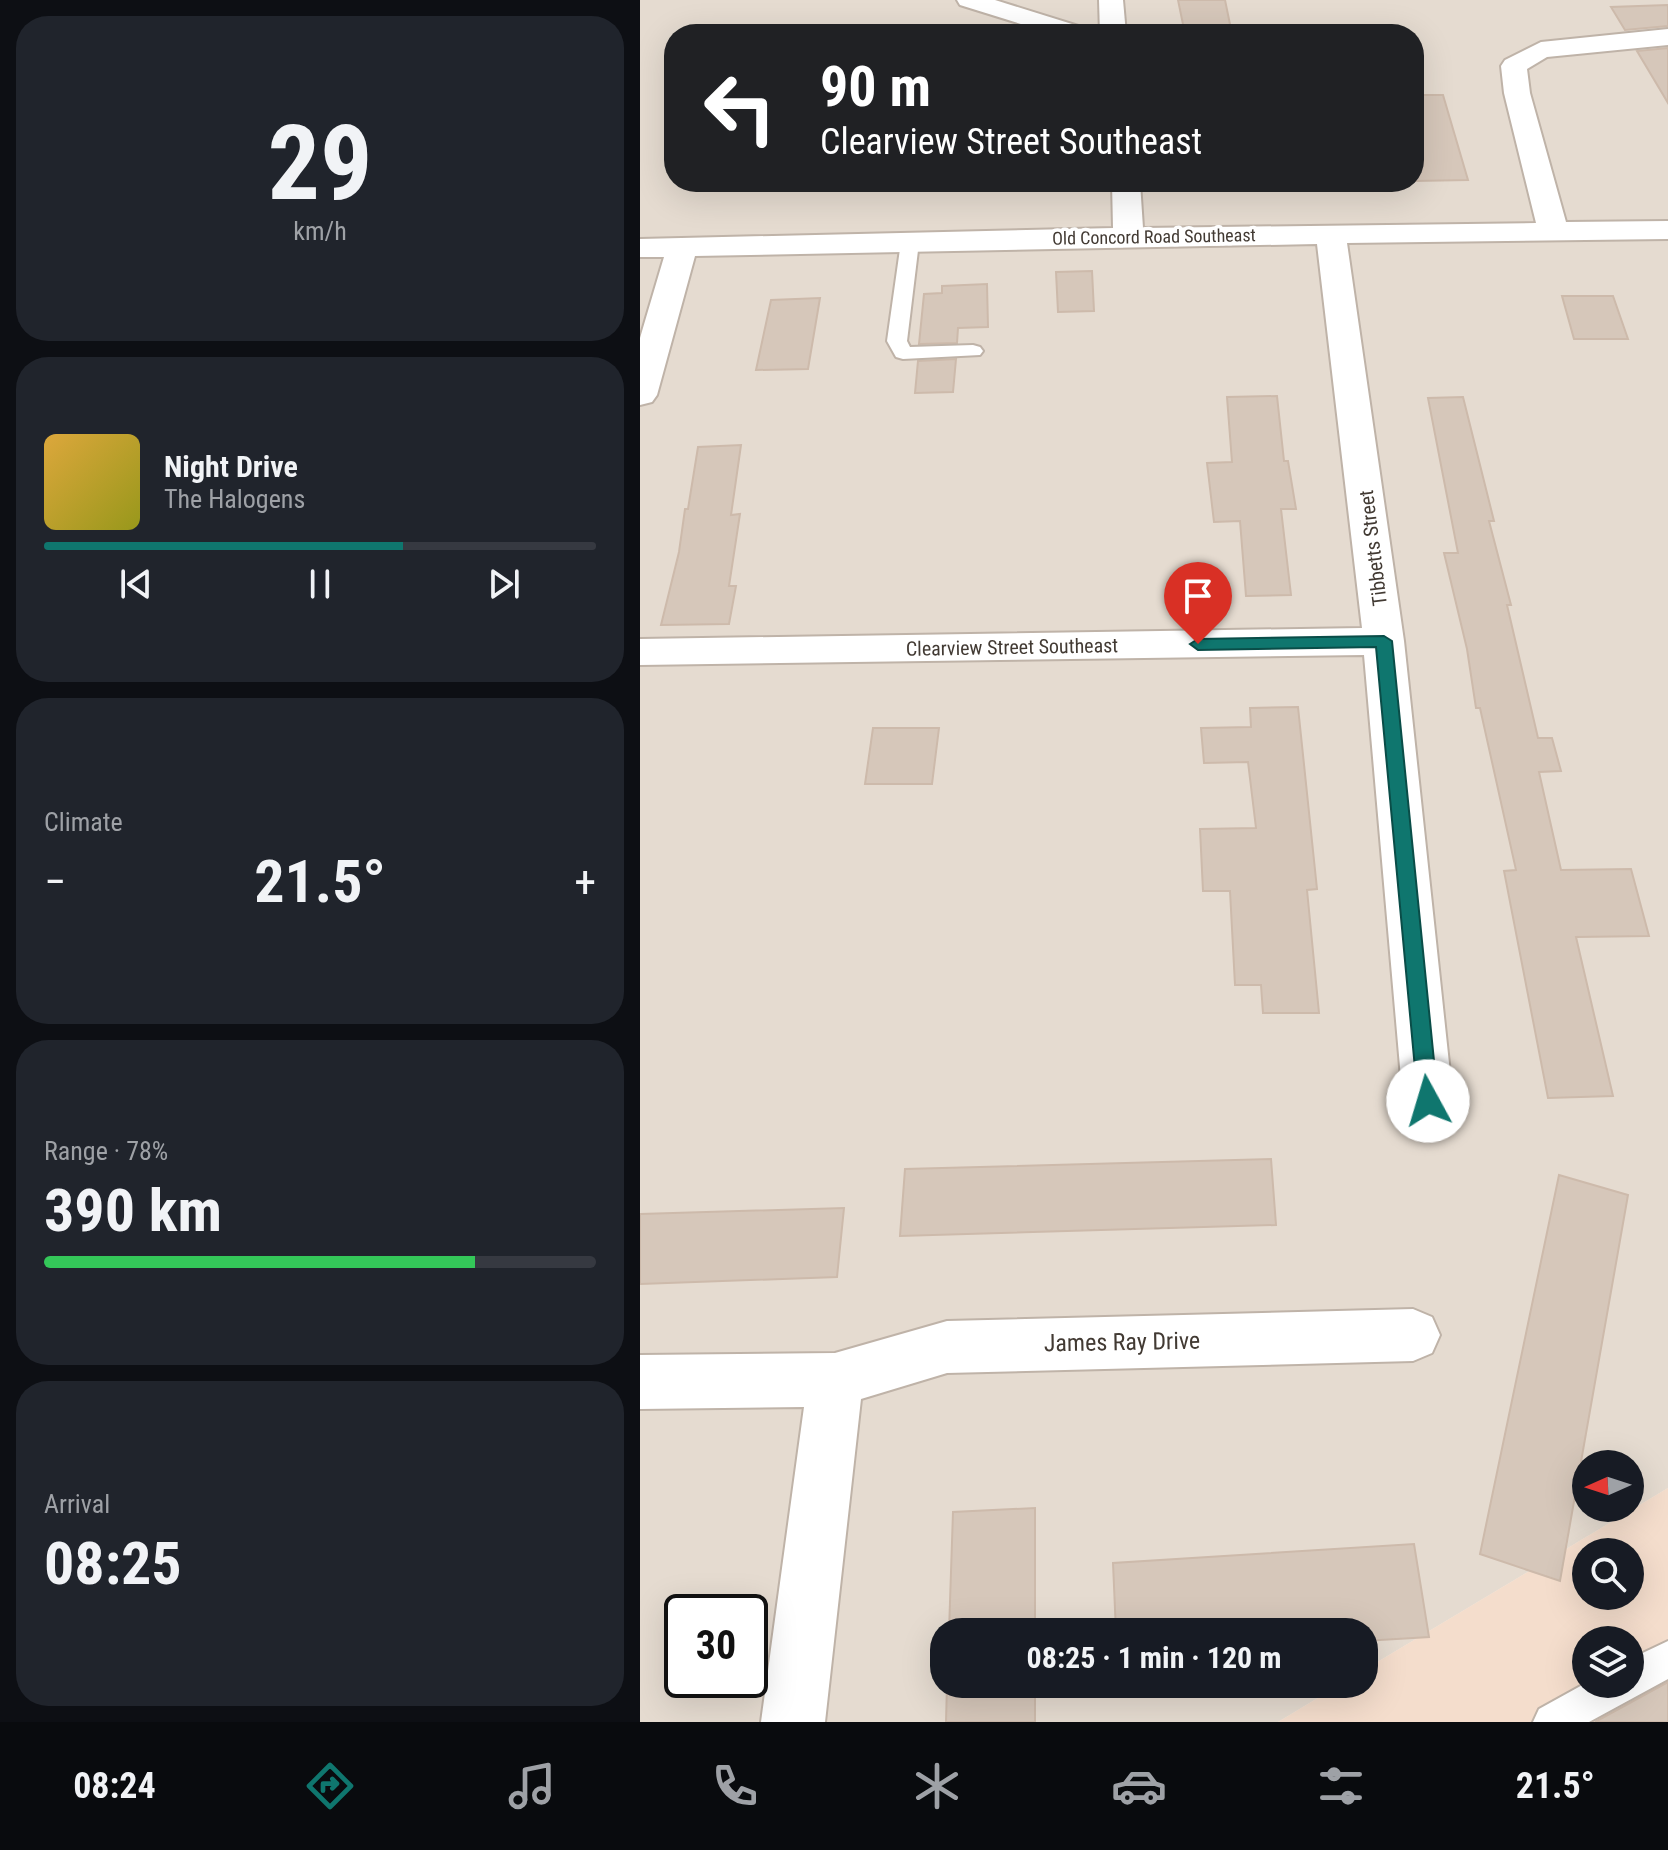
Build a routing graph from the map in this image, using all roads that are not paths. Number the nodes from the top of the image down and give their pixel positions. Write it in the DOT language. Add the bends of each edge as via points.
graph roads {
  1 [pos="969,0"];
  2 [pos="1111,0"];
  3 [pos="1047,24"];
  4 [pos="1112,24"];
  5 [pos="1668,37"];
  6 [pos="1126,192"];
  7 [pos="1668,230"];
  8 [pos="1554,233"];
  9 [pos="1331,235"];
  10 [pos="1128,237"];
  11 [pos="910,242"];
  12 [pos="682,247"];
  13 [pos="640,248"];
  14 [pos="973,351"];
  15 [pos="640,395"];
  16 [pos="1384,641"];
  17 [pos="640,652"];
  18 [pos="1428,1101"];
  19 [pos="1413,1335"];
  20 [pos="835,1380"];
  21 [pos="640,1382"];
  22 [pos="1668,1659"];
  23 [pos="1644,1672"];
  24 [pos="1596,1698"];
  25 [pos="793,1722"];
  26 [pos="1552,1722"];
  1 -- 3 [label="street"];
  2 -- 4 [label="street"];
  5 -- 8 [label="street" via="1541,50 1514,66"];
  6 -- 10 [label="street"];
  7 -- 8 [label="street, Old Concord Road Southeast"];
  8 -- 9 [label="street, Old Concord Road Southeast"];
  9 -- 10 [label="street, Old Concord Road Southeast"];
  9 -- 16 [label="street, Tibbetts Street"];
  10 -- 11 [label="street, Old Concord Road Southeast"];
  11 -- 12 [label="street, Old Concord Road Southeast"];
  11 -- 14 [label="lane" via="897,341 903,353"];
  12 -- 13 [label="street, Old Concord Road Southeast"];
  12 -- 15 [label="street"];
  16 -- 17 [label="street, Clearview Street Southeast"];
  16 -- 18 [label="street, Tibbetts Street"];
  19 -- 20 [label="street, James Ray Drive" via="947,1347"];
  20 -- 21 [label="street, James Ray Drive"];
  20 -- 25 [label="street"];
  22 -- 23 [label="lane"];
  24 -- 26 [label="lane"];
}
